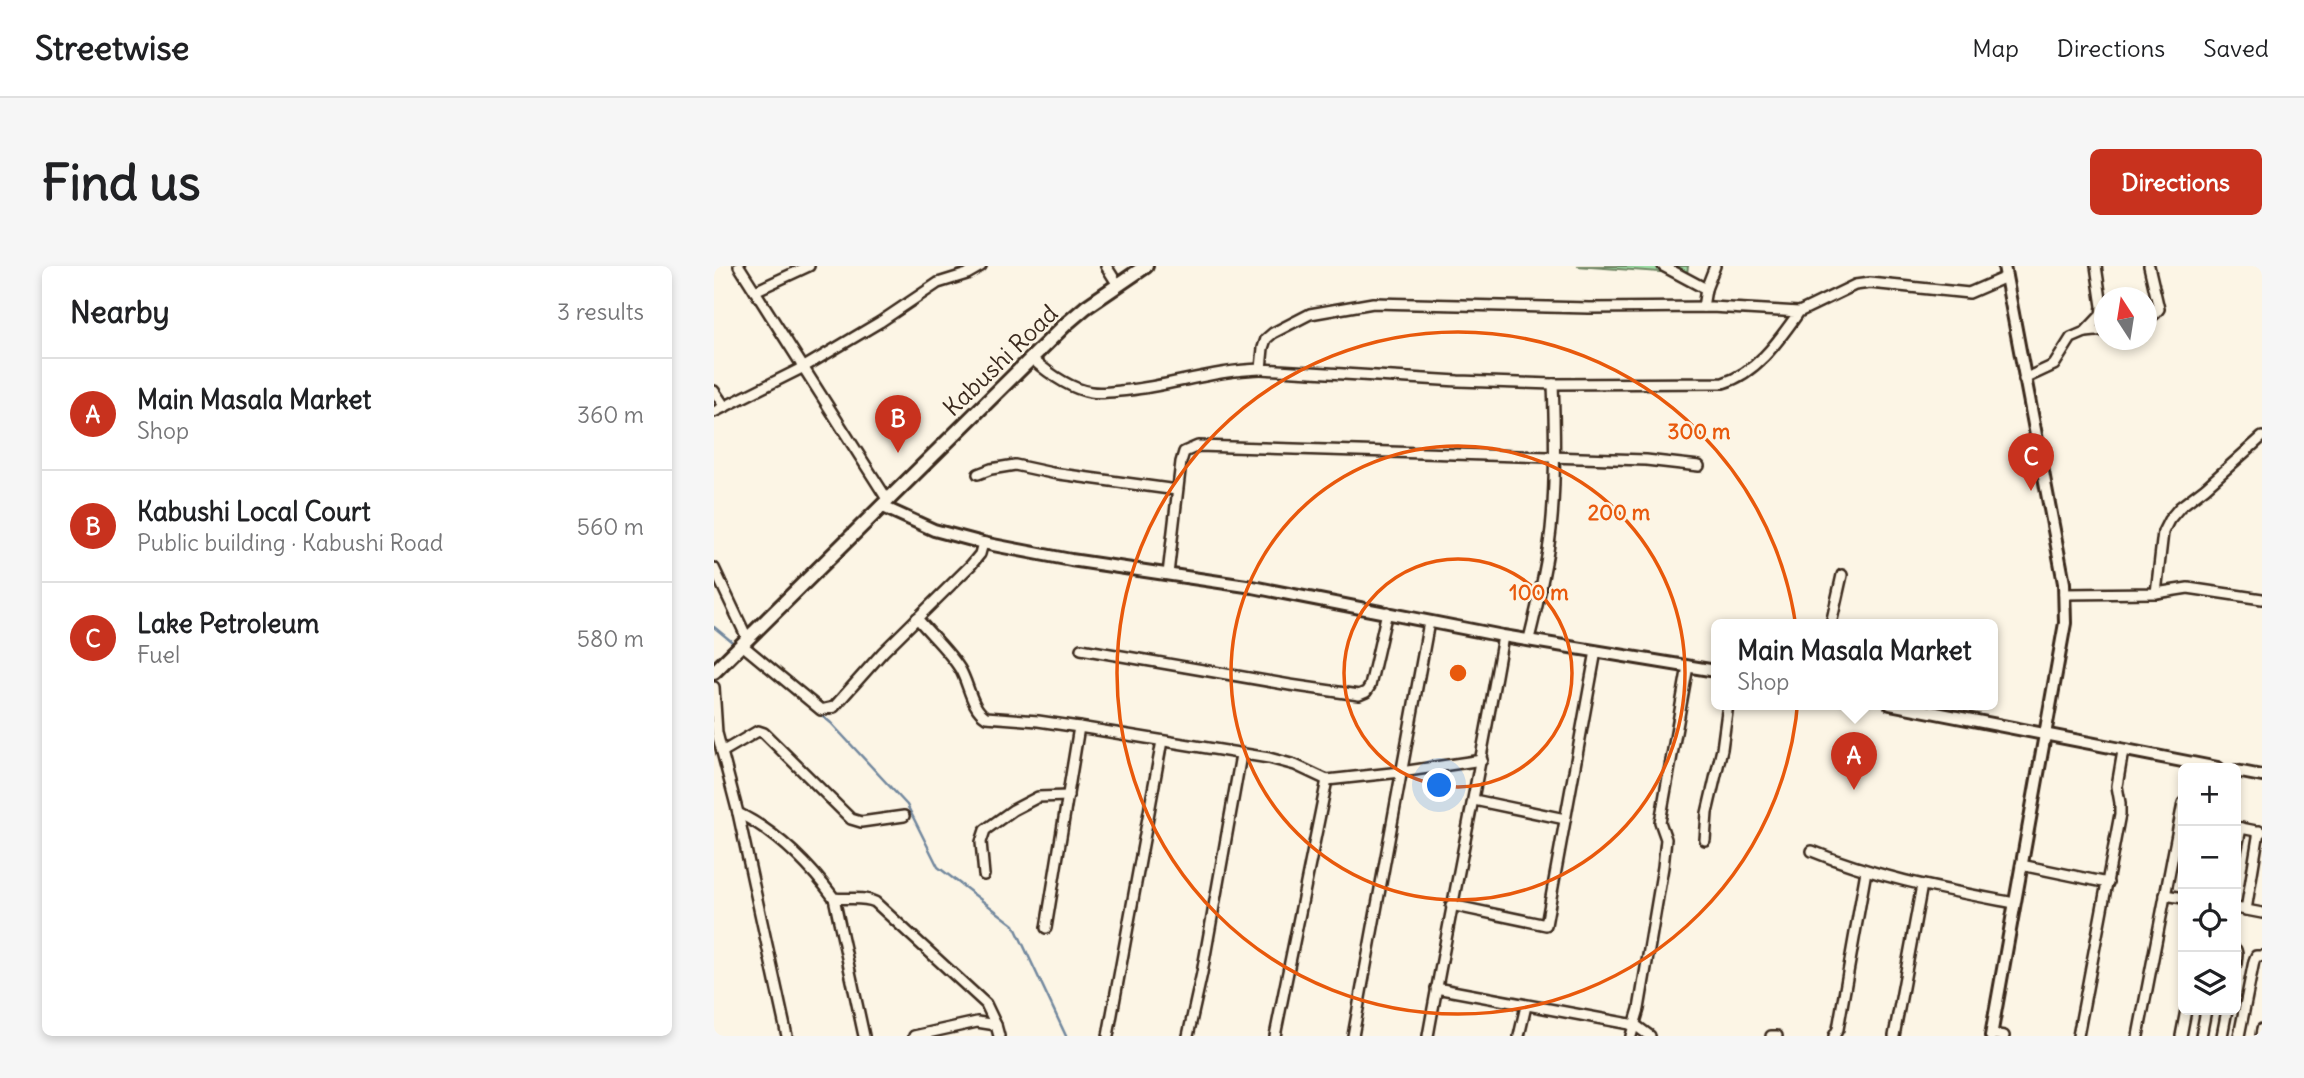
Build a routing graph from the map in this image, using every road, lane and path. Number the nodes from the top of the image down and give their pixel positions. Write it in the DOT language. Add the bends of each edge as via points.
graph roads {
  1 [pos="739,266"];
  2 [pos="809,266"];
  3 [pos="981,266"];
  4 [pos="1106,266"];
  5 [pos="1146,266"];
  6 [pos="1663,266"];
  7 [pos="1715,266"];
  8 [pos="2096,266"];
  9 [pos="2149,266"];
  10 [pos="1676,269"];
  11 [pos="2005,272"];
  12 [pos="1118,285"];
  13 [pos="2154,287"];
  14 [pos="1706,289"];
  15 [pos="755,291"];
  16 [pos="1703,307"];
  17 [pos="1799,312"];
  18 [pos="2094,331"];
  19 [pos="2085,332"];
  20 [pos="1031,358"];
  21 [pos="804,368"];
  22 [pos="1261,369"];
  23 [pos="2024,379"];
  24 [pos="1553,384"];
  25 [pos="714,391"];
  26 [pos="725,407"];
  27 [pos="714,412"];
  28 [pos="2262,437"];
  29 [pos="1555,458"];
  30 [pos="1699,466"];
  31 [pos="978,474"];
  32 [pos="1177,490"];
  33 [pos="884,502"];
  34 [pos="983,542"];
  35 [pos="714,568"];
  36 [pos="1168,574"];
  37 [pos="1842,575"];
  38 [pos="2156,593"];
  39 [pos="2064,594"];
  40 [pos="2262,599"];
  41 [pos="1387,612"];
  42 [pos="917,618"];
  43 [pos="1832,619"];
  44 [pos="1429,622"];
  45 [pos="1503,636"];
  46 [pos="1529,639"];
  47 [pos="743,642"];
  48 [pos="1081,649"];
  49 [pos="1596,651"];
  50 [pos="1688,666"];
  51 [pos="1711,670"];
  52 [pos="714,672"];
  53 [pos="714,687"];
  54 [pos="1727,710"];
  55 [pos="1920,710"];
  56 [pos="1079,727"];
  57 [pos="716,731"];
  58 [pos="2045,735"];
  59 [pos="1162,741"];
  60 [pos="2123,751"];
  61 [pos="722,752"];
  62 [pos="1241,755"];
  63 [pos="1482,760"];
  64 [pos="2178,763"];
  65 [pos="1401,772"];
  66 [pos="2241,772"];
  67 [pos="2262,776"];
  68 [pos="1327,780"];
  69 [pos="1068,796"];
  70 [pos="1474,800"];
  71 [pos="738,813"];
  72 [pos="904,816"];
  73 [pos="1565,819"];
  74 [pos="2180,826"];
  75 [pos="2241,828"];
  76 [pos="2260,832"];
  77 [pos="1705,840"];
  78 [pos="1812,851"];
  79 [pos="2021,865"];
  80 [pos="1866,871"];
  81 [pos="984,875"];
  82 [pos="2108,883"];
  83 [pos="1923,885"];
  84 [pos="2165,895"];
  85 [pos="2178,897"];
  86 [pos="834,898"];
  87 [pos="2014,903"];
  88 [pos="1451,905"];
  89 [pos="2241,909"];
  90 [pos="2246,910"];
  91 [pos="2262,913"];
  92 [pos="1046,928"];
  93 [pos="2262,956"];
  94 [pos="1436,988"];
  95 [pos="1526,1006"];
  96 [pos="2185,1015"];
  97 [pos="2205,1015"];
  98 [pos="2226,1015"];
  99 [pos="996,1025"];
  100 [pos="1635,1025"];
  101 [pos="2262,1029"];
  102 [pos="936,1034"];
  103 [pos="1991,1035"];
  104 [pos="786,1036"];
  105 [pos="864,1036"];
  106 [pos="914,1036"];
  107 [pos="999,1036"];
  108 [pos="1108,1036"];
  109 [pos="1188,1036"];
  110 [pos="1275,1036"];
  111 [pos="1353,1036"];
  112 [pos="1428,1036"];
  113 [pos="1519,1036"];
  114 [pos="1631,1036"];
  115 [pos="1650,1036"];
  116 [pos="1771,1036"];
  117 [pos="1777,1036"];
  118 [pos="1834,1036"];
  119 [pos="1894,1036"];
  120 [pos="2004,1036"];
  121 [pos="2078,1036"];
  122 [pos="2138,1036"];
  123 [pos="2181,1036"];
  124 [pos="2201,1036"];
  125 [pos="2222,1036"];
  126 [pos="2239,1036"];
  127 [pos="2261,1036"];
  1 -- 15 [label="street"];
  2 -- 15 [label="street"];
  3 -- 21 [label="street" via="938,283"];
  4 -- 12 [label="street"];
  5 -- 12 [label="main road, Kabushi Road"];
  6 -- 10 [label="street"];
  7 -- 14 [label="street"];
  8 -- 19 [label="street" via="2101,315"];
  9 -- 13 [label="street"];
  10 -- 14 [label="street"];
  11 -- 17 [label="street" via="1969,293 1855,285"];
  11 -- 23 [label="street"];
  12 -- 20 [label="main road, Kabushi Road" via="1086,307"];
  14 -- 16 [label="street"];
  15 -- 21 [label="street"];
  16 -- 17 [label="street"];
  16 -- 22 [label="street" via="1373,303 1310,314 1273,333 1266,339"];
  17 -- 24 [label="street" via="1748,372 1723,383"];
  18 -- 19 [label="street"];
  19 -- 23 [label="street" via="2071,338 2054,365"];
  20 -- 22 [label="street" via="1046,372 1090,392 1158,387 1199,376"];
  20 -- 33 [label="main road, Kabushi Road"];
  21 -- 26 [label="street"];
  21 -- 33 [label="street"];
  22 -- 24 [label="street"];
  23 -- 39 [label="street"];
  24 -- 29 [label="street"];
  25 -- 26 [label="street"];
  26 -- 27 [label="street"];
  28 -- 38 [label="street" via="2169,520 2163,532"];
  29 -- 30 [label="street"];
  29 -- 32 [label="street" via="1198,446 1184,452"];
  29 -- 46 [label="street" via="1547,556"];
  31 -- 32 [label="street" via="1015,465"];
  32 -- 36 [label="street"];
  33 -- 34 [label="street" via="933,530"];
  33 -- 47 [label="main road, Kabushi Road"];
  34 -- 36 [label="street"];
  34 -- 42 [label="street" via="971,565"];
  35 -- 47 [label="street"];
  36 -- 41 [label="street"];
  37 -- 43 [label="street"];
  38 -- 39 [label="street"];
  38 -- 40 [label="street" via="2200,588"];
  39 -- 58 [label="street" via="2065,622"];
  41 -- 44 [label="street"];
  41 -- 48 [label="street" via="1370,687 1359,695"];
  42 -- 47 [label="street" via="828,710 821,710"];
  42 -- 56 [label="street" via="960,668 980,714"];
  44 -- 45 [label="street"];
  44 -- 65 [label="street"];
  45 -- 46 [label="street"];
  45 -- 63 [label="street"];
  46 -- 49 [label="street"];
  47 -- 52 [label="main road, Kabushi Road"];
  49 -- 50 [label="street"];
  49 -- 73 [label="street"];
  50 -- 51 [label="street"];
  50 -- 100 [label="street" via="1660,822 1666,839 1663,866"];
  53 -- 57 [label="street"];
  54 -- 77 [label="street"];
  55 -- 58 [label="street"];
  56 -- 59 [label="street"];
  56 -- 69 [label="street"];
  57 -- 61 [label="street"];
  58 -- 60 [label="street"];
  58 -- 79 [label="street"];
  59 -- 62 [label="street"];
  59 -- 108 [label="street"];
  60 -- 64 [label="street"];
  60 -- 82 [label="street" via="2117,786 2120,814"];
  61 -- 71 [label="street"];
  61 -- 72 [label="street" via="758,731 764,733 851,819 861,822"];
  62 -- 68 [label="street" via="1295,765"];
  62 -- 109 [label="street"];
  63 -- 65 [label="street"];
  63 -- 70 [label="street"];
  65 -- 68 [label="street"];
  65 -- 111 [label="street"];
  66 -- 67 [label="street"];
  68 -- 110 [label="street"];
  69 -- 81 [label="street" via="1038,797 985,830 981,842"];
  69 -- 92 [label="street"];
  70 -- 73 [label="street"];
  70 -- 88 [label="street"];
  71 -- 86 [label="street" via="779,839 812,869"];
  71 -- 104 [label="street"];
  73 -- 88 [label="street" via="1546,925"];
  74 -- 84 [label="street"];
  75 -- 76 [label="street"];
  76 -- 90 [label="street"];
  78 -- 80 [label="street"];
  79 -- 82 [label="street"];
  79 -- 87 [label="street"];
  80 -- 83 [label="street"];
  80 -- 118 [label="street"];
  82 -- 121 [label="street"];
  83 -- 87 [label="street"];
  83 -- 119 [label="street"];
  84 -- 85 [label="street"];
  84 -- 122 [label="street"];
  86 -- 99 [label="street" via="875,902 986,1004"];
  86 -- 105 [label="street"];
  87 -- 103 [label="street"];
  88 -- 94 [label="street"];
  89 -- 90 [label="street"];
  90 -- 91 [label="street"];
  93 -- 126 [label="street" via="2254,961"];
  94 -- 95 [label="street"];
  94 -- 112 [label="street"];
  95 -- 100 [label="street"];
  95 -- 113 [label="street"];
  96 -- 123 [label="street"];
  97 -- 124 [label="street"];
  98 -- 125 [label="street"];
  99 -- 102 [label="street" via="977,1022"];
  99 -- 107 [label="street"];
  100 -- 114 [label="street"];
  100 -- 115 [label="street"];
  101 -- 127 [label="street"];
  102 -- 106 [label="street"];
  103 -- 120 [label="street"];
  116 -- 117 [label="street"];
}
